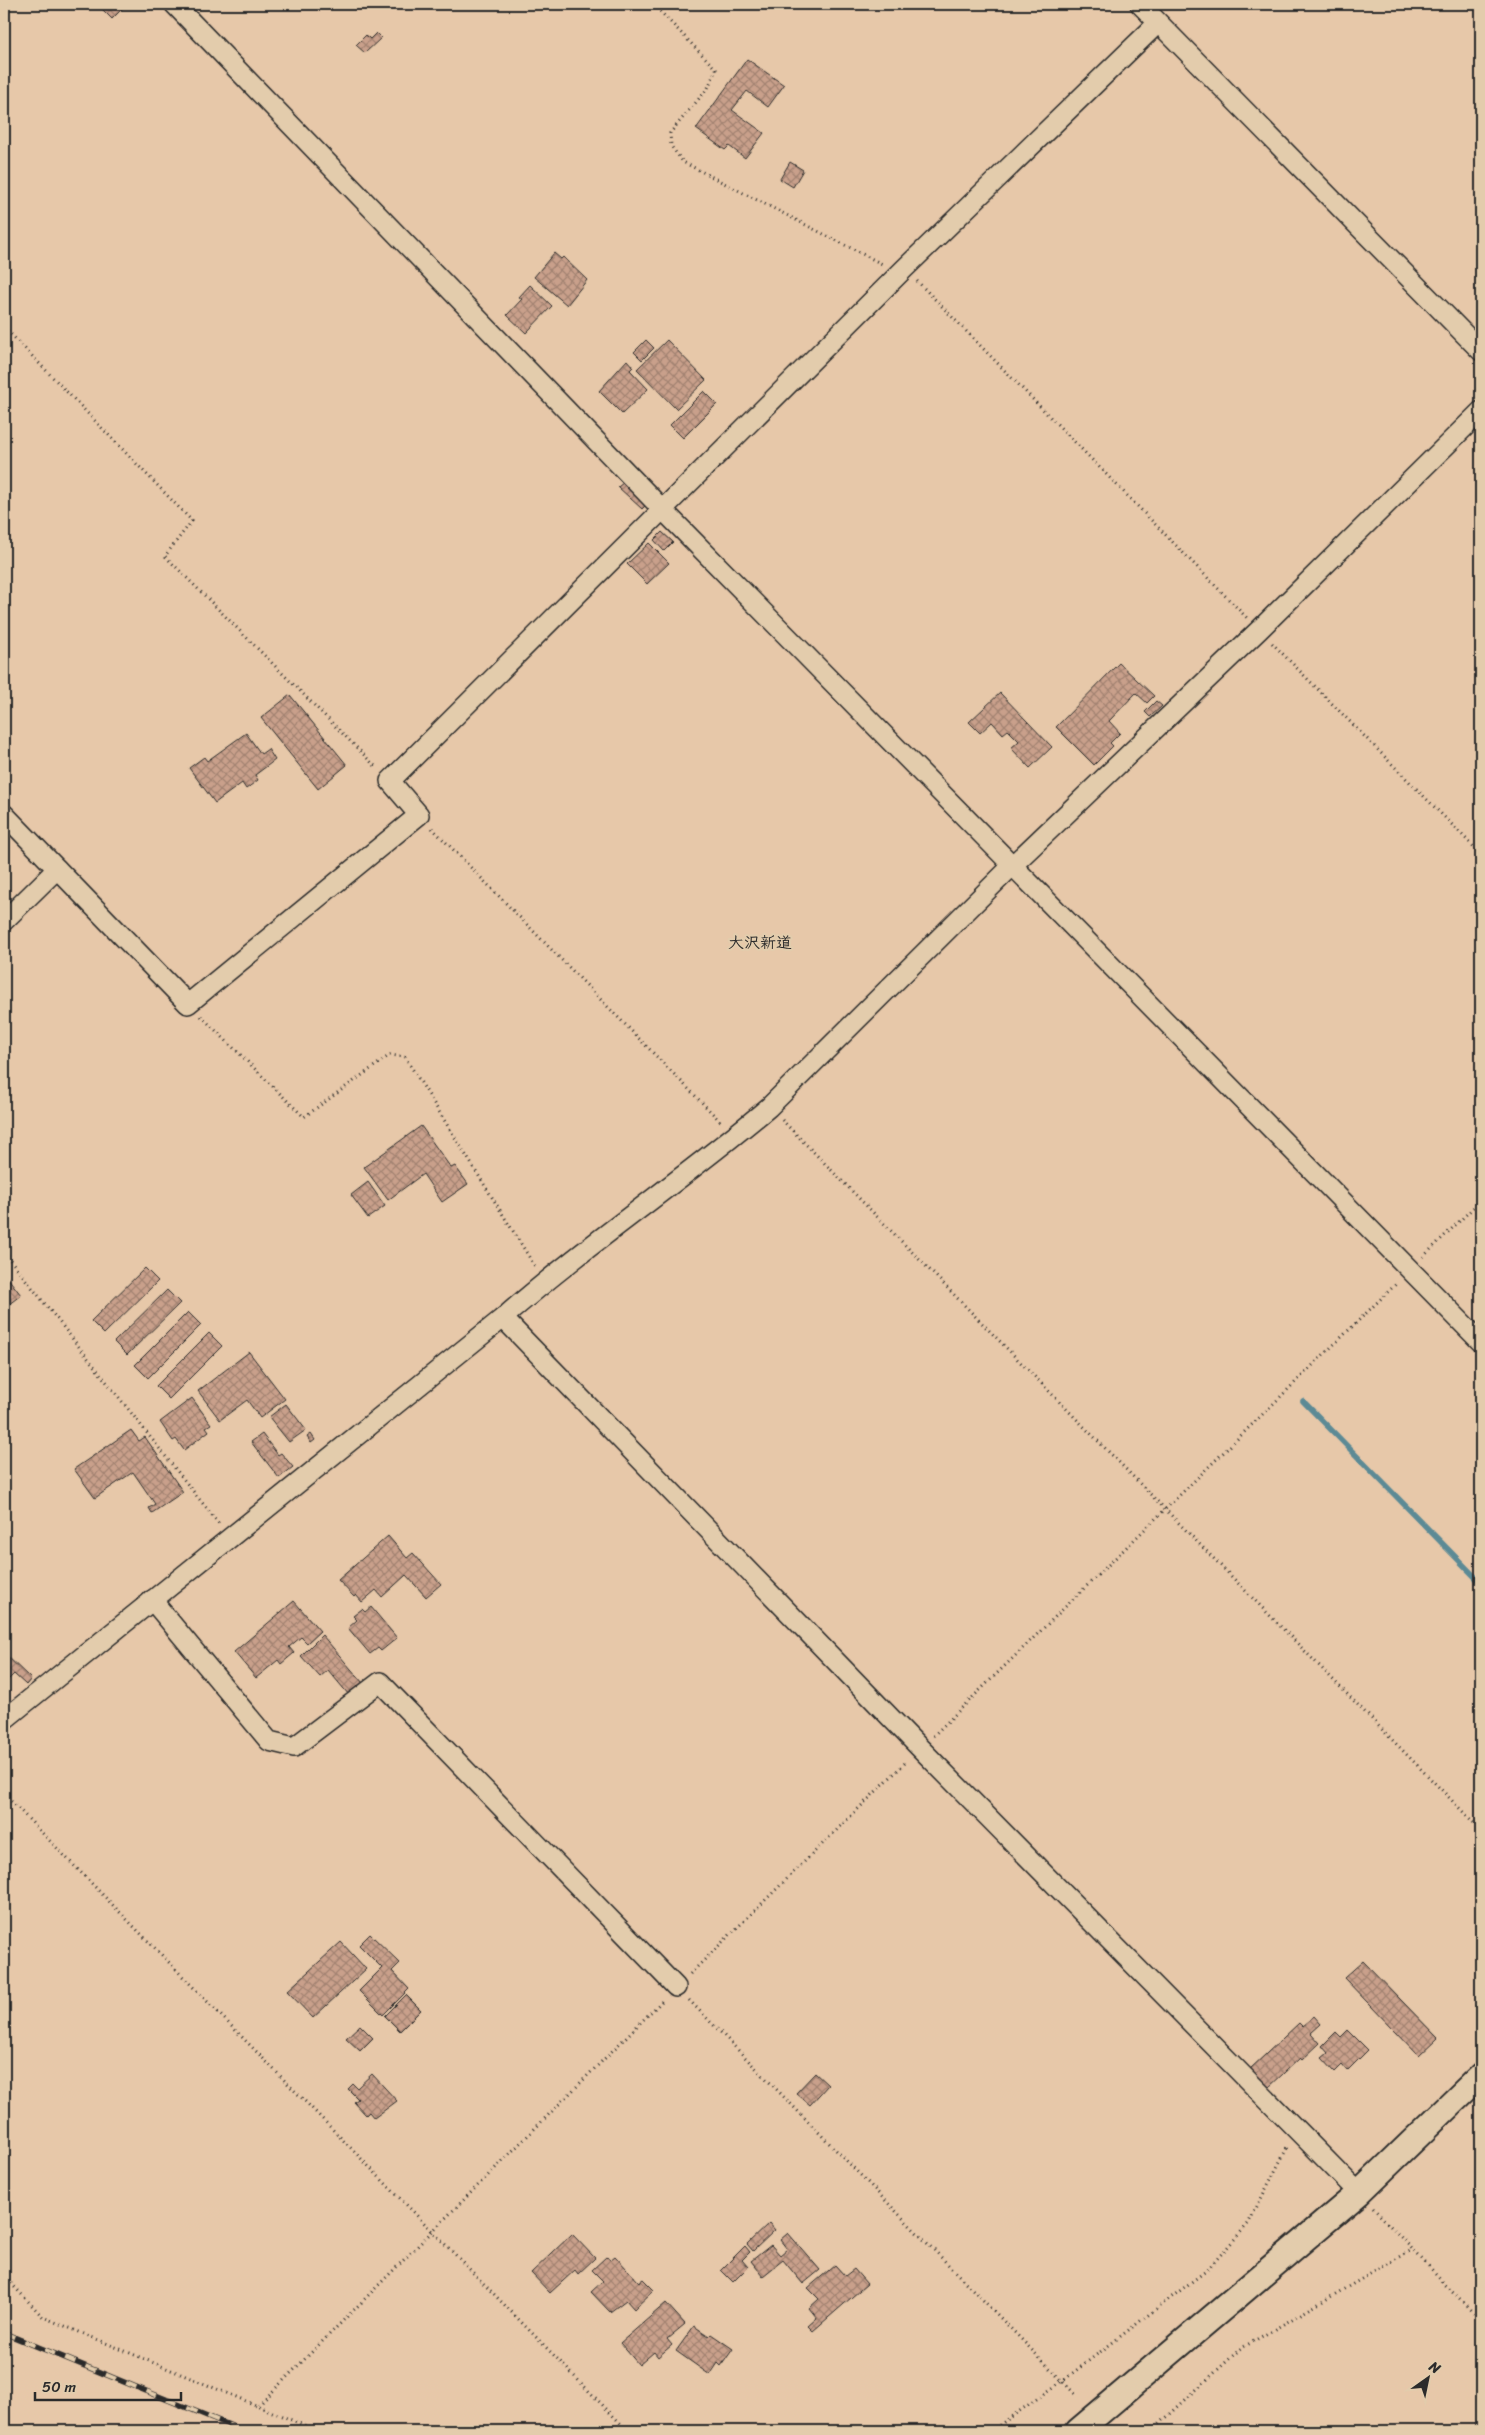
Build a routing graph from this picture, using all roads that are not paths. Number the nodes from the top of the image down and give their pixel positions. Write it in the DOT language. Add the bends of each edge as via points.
graph roads {
  1 [pos="174,4"];
  2 [pos="1140,4"];
  3 [pos="1158,23"];
  4 [pos="1481,351"];
  5 [pos="1481,411"];
  6 [pos="663,510"];
  7 [pos="4,814"];
  8 [pos="1014,864"];
  9 [pos="57,869"];
  10 [pos="4,921"];
  11 [pos="503,1318"];
  12 [pos="1481,1342"];
  13 [pos="152,1600"];
  14 [pos="4,1720"];
  15 [pos="676,1987"];
  16 [pos="1481,2074"];
  17 [pos="1359,2193"];
  18 [pos="1078,2431"];
  1 -- 6 [label="street"];
  2 -- 3 [label="street"];
  3 -- 4 [label="street"];
  3 -- 6 [label="street" via="904,269"];
  5 -- 8 [label="street" via="1259,630"];
  6 -- 8 [label="street"];
  6 -- 9 [label="street" via="390,781 420,815 188,1004"];
  7 -- 9 [label="street"];
  8 -- 11 [label="street" via="769,1107 544,1281"];
  8 -- 12 [label="street"];
  9 -- 10 [label="street"];
  11 -- 13 [label="street"];
  11 -- 17 [label="street" via="920,1748"];
  13 -- 14 [label="street"];
  13 -- 15 [label="street" via="268,1741 294,1747 380,1682"];
  16 -- 17 [label="street"];
  17 -- 18 [label="street"];
}
